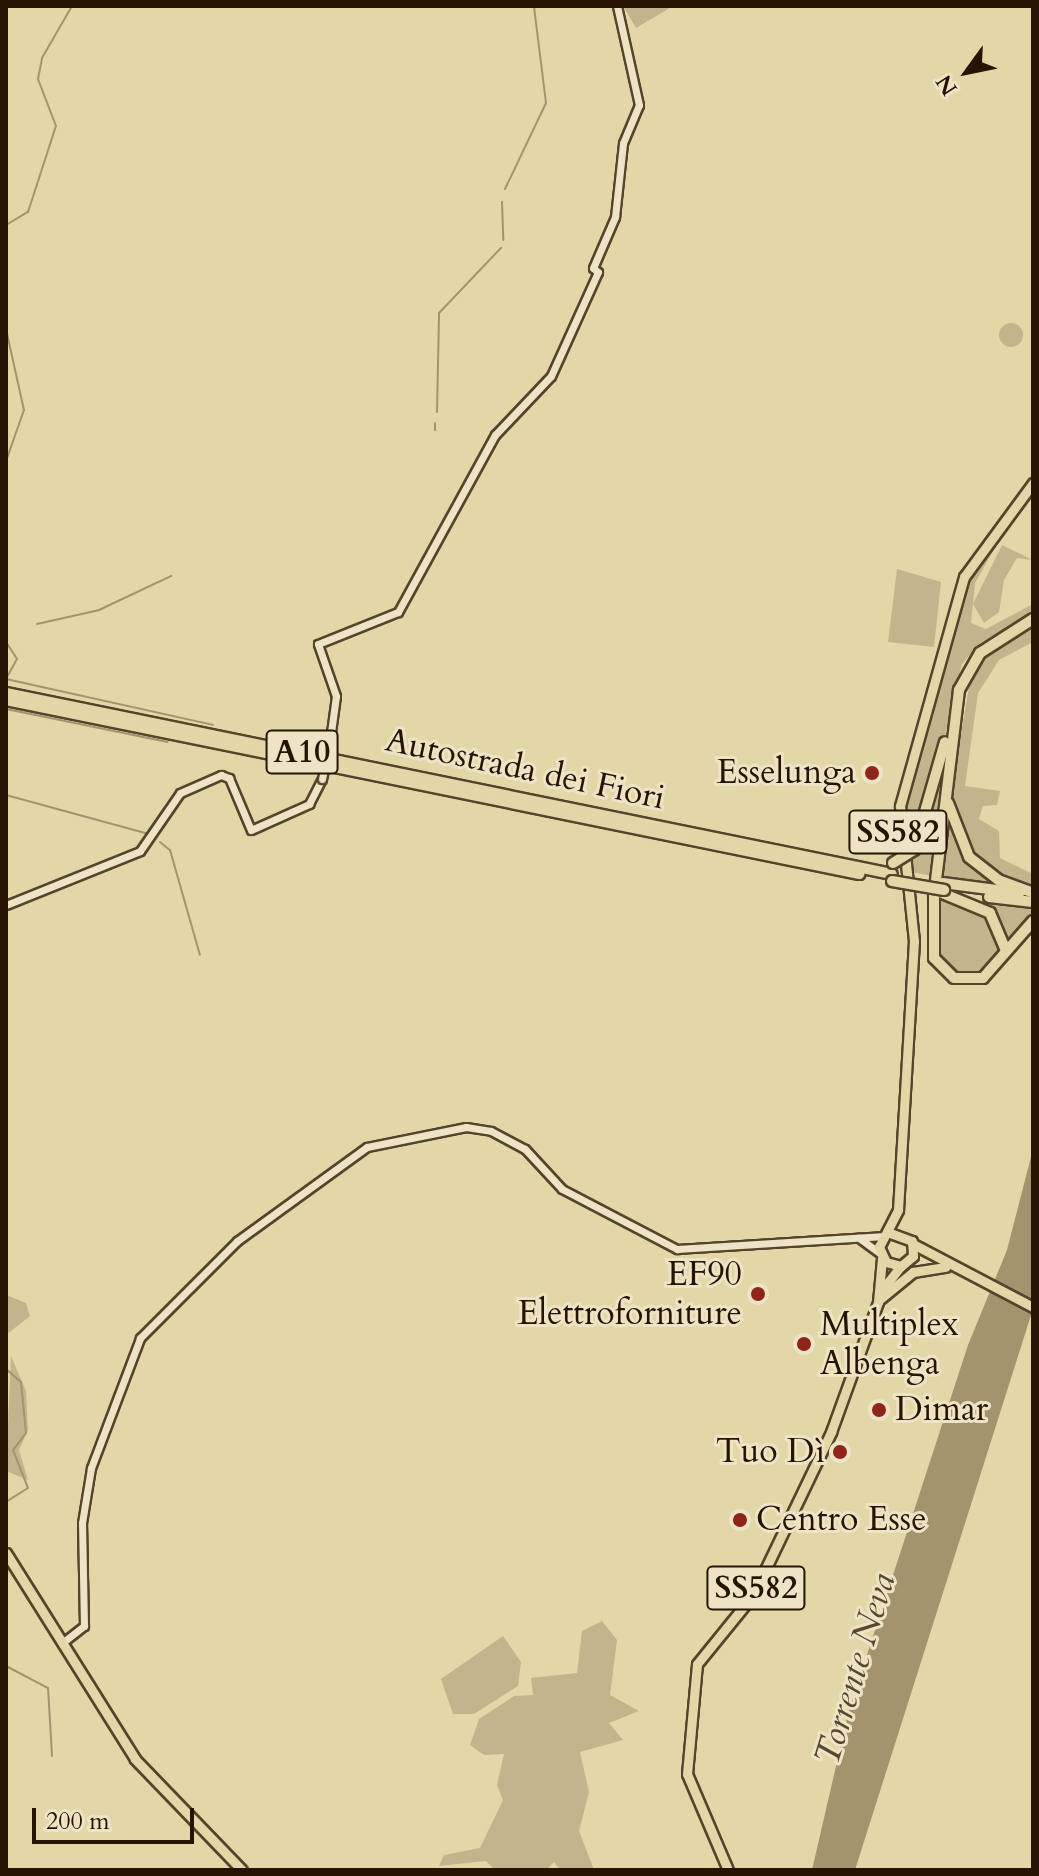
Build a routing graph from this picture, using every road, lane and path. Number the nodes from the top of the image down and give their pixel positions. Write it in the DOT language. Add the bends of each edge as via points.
graph roads {
  1 [pos="617,6"];
  2 [pos="1033,483"];
  3 [pos="1033,619"];
  4 [pos="6,693"];
  5 [pos="6,700"];
  6 [pos="952,726"];
  7 [pos="946,777"];
  8 [pos="893,873"];
  9 [pos="943,889"];
  10 [pos="1033,894"];
  11 [pos="1033,902"];
  12 [pos="6,905"];
  13 [pos="1030,923"];
  14 [pos="1005,955"];
  15 [pos="898,1210"];
  16 [pos="906,1234"];
  17 [pos="887,1235"];
  18 [pos="853,1236"];
  19 [pos="913,1244"];
  20 [pos="881,1256"];
  21 [pos="904,1264"];
  22 [pos="950,1268"];
  23 [pos="879,1297"];
  24 [pos="1033,1307"];
  25 [pos="6,1553"];
  26 [pos="62,1643"];
  27 [pos="242,1870"];
  28 [pos="728,1870"];
  1 -- 12 [label="street, bridge" via="639,105 623,143 615,217 593,268 598,272 551,376 495,435 398,612 318,644 336,696 322,779 309,804 251,830 229,778 221,775 180,793 140,851"];
  2 -- 15 [label="main road, SS582" via="964,577 900,806 914,941"];
  3 -- 6 [label="highway" via="973,661"];
  4 -- 8 [label="highway, Autostrada dei Fiori / A10"];
  5 -- 8 [label="highway, Autostrada dei Fiori / A10"];
  6 -- 7 [label="highway"];
  6 -- 8 [label="highway, bridge" via="914,850"];
  7 -- 10 [label="highway" via="951,820 964,850 992,877"];
  7 -- 14 [label="highway" via="933,953 944,971 965,981 989,975"];
  8 -- 9 [label="highway, Autostrada dei Fiori / A10"];
  8 -- 9 [label="highway, Autostrada dei Fiori / A10, bridge" via="915,885"];
  9 -- 10 [label="highway, Autostrada dei Fiori / A10"];
  9 -- 11 [label="highway, Autostrada dei Fiori / A10"];
  9 -- 14 [label="highway" via="990,913 1003,931"];
  13 -- 14 [label="highway"];
  15 -- 16 [label="main road, SS582"];
  15 -- 17 [label="main road, SS582"];
  16 -- 17 [label="main road"];
  16 -- 19 [label="main road"];
  17 -- 18 [label="street"];
  17 -- 20 [label="main road"];
  18 -- 20 [label="street"];
  18 -- 26 [label="street" via="677,1249 562,1189 525,1149 491,1131 466,1127 367,1147 237,1241 140,1338 88,1481 84,1626"];
  19 -- 21 [label="main road"];
  19 -- 22 [label="main road"];
  20 -- 21 [label="main road"];
  20 -- 23 [label="main road, SS582"];
  21 -- 22 [label="main road"];
  21 -- 23 [label="main road, SS582"];
  22 -- 23 [label="main road" via="913,1272"];
  22 -- 24 [label="main road"];
  23 -- 28 [label="main road, SS582" via="831,1432 756,1587 697,1664 687,1774"];
  25 -- 26 [label="main road"];
  26 -- 27 [label="main road" via="135,1759"];
}
